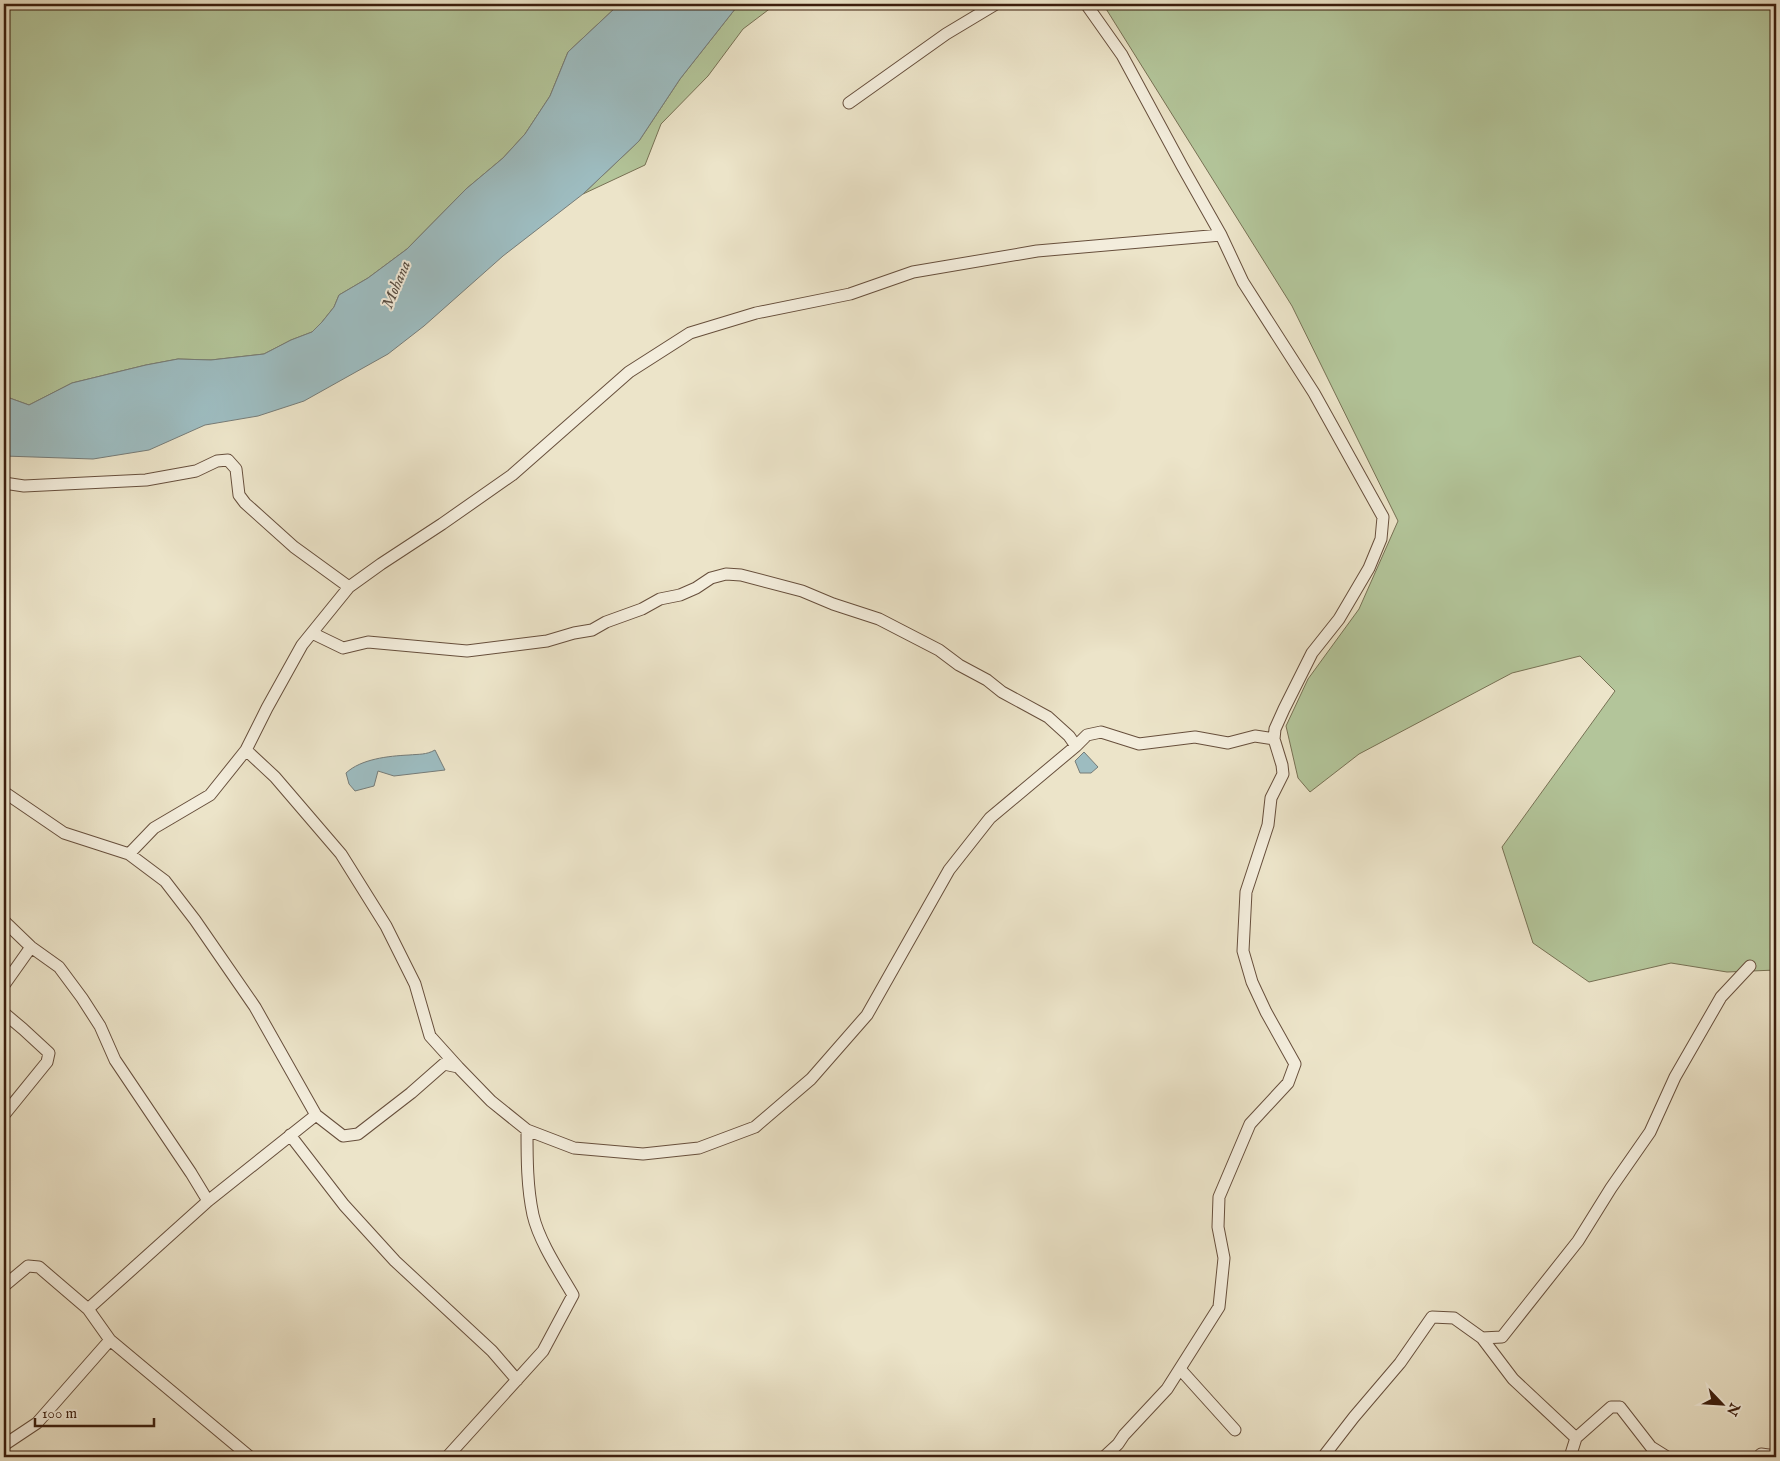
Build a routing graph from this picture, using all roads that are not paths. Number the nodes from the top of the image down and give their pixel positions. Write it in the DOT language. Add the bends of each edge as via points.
graph roads {
  1 [pos="996,4"];
  2 [pos="1086,4"];
  3 [pos="849,103"];
  4 [pos="1221,235"];
  5 [pos="4,483"];
  6 [pos="349,588"];
  7 [pos="312,633"];
  8 [pos="1274,739"];
  9 [pos="1076,746"];
  10 [pos="246,750"];
  11 [pos="4,792"];
  12 [pos="129,854"];
  13 [pos="4,921"];
  14 [pos="31,947"];
  15 [pos="1750,966"];
  16 [pos="4,985"];
  17 [pos="4,1013"];
  18 [pos="458,1068"];
  19 [pos="4,1115"];
  20 [pos="316,1115"];
  21 [pos="527,1130"];
  22 [pos="290,1136"];
  23 [pos="208,1201"];
  24 [pos="4,1286"];
  25 [pos="88,1308"];
  26 [pos="1482,1338"];
  27 [pos="110,1340"];
  28 [pos="1180,1370"];
  29 [pos="518,1380"];
  30 [pos="1235,1430"];
  31 [pos="1576,1438"];
  32 [pos="4,1445"];
  33 [pos="1776,1456"];
  34 [pos="250,1457"];
  35 [pos="447,1457"];
  36 [pos="1104,1457"];
  37 [pos="1323,1457"];
  38 [pos="1570,1457"];
  39 [pos="1667,1457"];
  40 [pos="1758,1457"];
  1 -- 3 [label="street" via="946,34"];
  2 -- 4 [label="street" via="1122,55"];
  4 -- 6 [label="street" via="1037,251 913,272 850,294 756,313 690,333 629,372 512,475"];
  4 -- 8 [label="street" via="1243,282 1314,393 1383,517 1380,539 1369,568 1339,619 1312,653 1284,709"];
  5 -- 6 [label="street" via="24,486 146,480 196,471 217,461 228,460 236,469 239,495 245,503 294,547"];
  6 -- 7 [label="street"];
  7 -- 9 [label="street" via="343,648 368,642 467,651 547,641 592,630 660,599 680,595 711,578 741,575 802,591 879,618 939,650 1002,692 1048,717"];
  7 -- 10 [label="street" via="302,645"];
  8 -- 9 [label="street" via="1255,736 1228,743 1194,737 1139,744 1101,732 1087,735"];
  8 -- 28 [label="street" via="1283,774 1271,798 1268,825 1246,892 1243,952 1252,982 1295,1064 1288,1083 1250,1124 1219,1198 1218,1227 1224,1258 1218,1307"];
  9 -- 21 [label="street" via="990,818 949,870 866,1015 811,1079 754,1127 699,1148 643,1154 574,1148"];
  10 -- 12 [label="street" via="210,796 154,828"];
  10 -- 18 [label="street" via="275,777 341,854 386,926 407,967 430,1036"];
  11 -- 12 [label="street" via="64,833"];
  12 -- 20 [label="street" via="165,881 195,920 255,1007"];
  13 -- 14 [label="street"];
  14 -- 16 [label="street"];
  14 -- 23 [label="street" via="59,967 82,998 100,1026 115,1060"];
  15 -- 26 [label="street" via="1721,997 1675,1077 1650,1132 1578,1241 1502,1338"];
  17 -- 19 [label="street" via="48,1054 47,1062"];
  18 -- 20 [label="street" via="444,1064 358,1134 343,1136"];
  18 -- 21 [label="street"];
  20 -- 22 [label="street"];
  21 -- 29 [label="street" via="527,1172 533,1216 548,1252 573,1295 543,1351"];
  22 -- 23 [label="street"];
  22 -- 29 [label="street" via="344,1205 395,1261 492,1351"];
  23 -- 25 [label="street"];
  24 -- 25 [label="street" via="28,1266 39,1267"];
  25 -- 27 [label="street"];
  26 -- 31 [label="street" via="1512,1380"];
  26 -- 37 [label="street" via="1454,1318 1432,1317 1400,1363"];
  27 -- 32 [label="street" via="37,1422"];
  27 -- 34 [label="street"];
  28 -- 30 [label="street"];
  28 -- 36 [label="street" via="1167,1389"];
  29 -- 35 [label="street"];
  31 -- 38 [label="street"];
  31 -- 39 [label="street" via="1611,1406 1620,1407 1651,1447"];
  33 -- 40 [label="street" via="1761,1454"];
}
